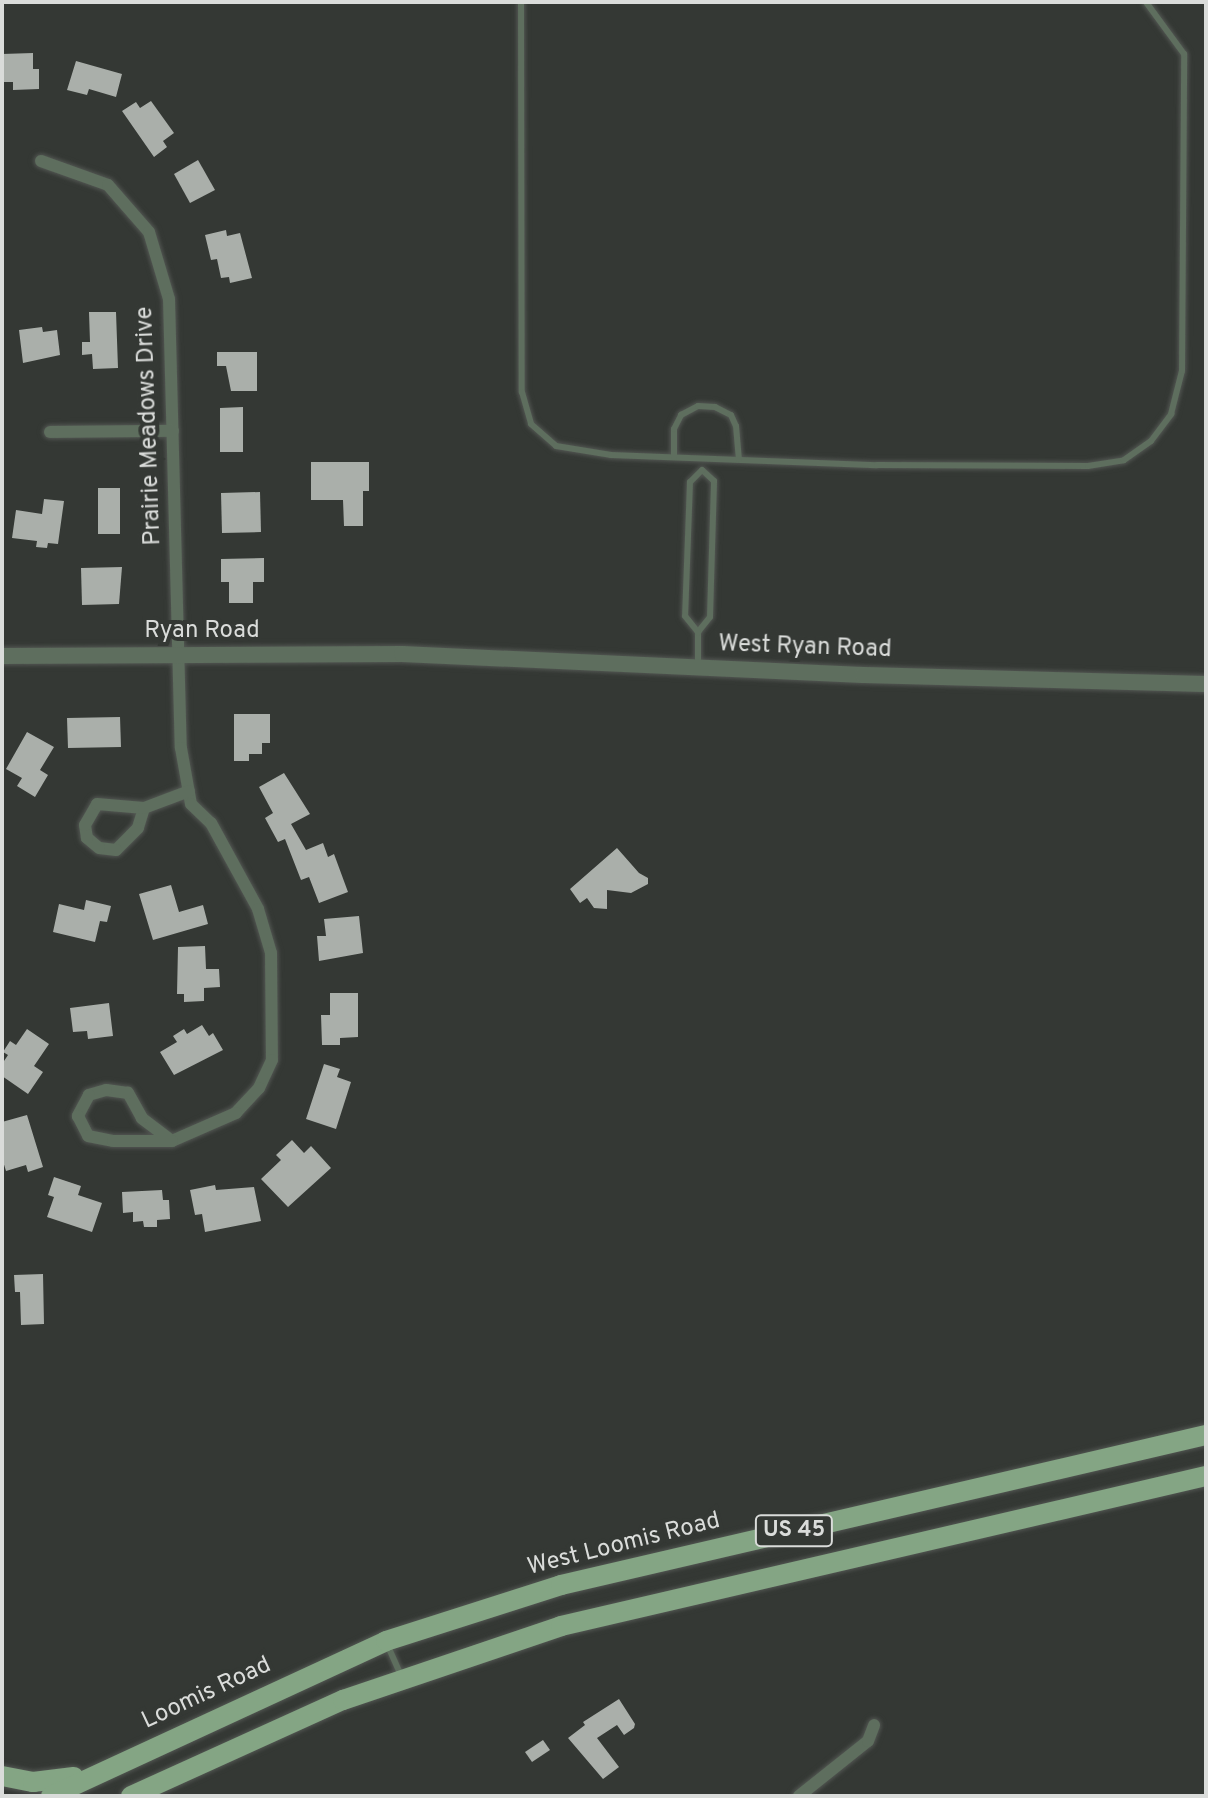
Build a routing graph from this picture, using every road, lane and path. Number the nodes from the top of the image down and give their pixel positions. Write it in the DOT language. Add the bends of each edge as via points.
graph roads {
  1 [pos="521,2"];
  2 [pos="1146,2"];
  3 [pos="41,161"];
  4 [pos="173,431"];
  5 [pos="50,432"];
  6 [pos="674,457"];
  7 [pos="703,457"];
  8 [pos="739,459"];
  9 [pos="702,470"];
  10 [pos="698,632"];
  11 [pos="402,654"];
  12 [pos="2,656"];
  13 [pos="178,657"];
  14 [pos="698,667"];
  15 [pos="1206,684"];
  16 [pos="189,791"];
  17 [pos="144,808"];
  18 [pos="172,1141"];
  19 [pos="1206,1435"];
  20 [pos="1206,1476"];
  21 [pos="386,1641"];
  22 [pos="402,1678"];
  23 [pos="874,1725"];
  24 [pos="101,1772"];
  25 [pos="2,1776"];
  26 [pos="51,1796"];
  27 [pos="131,1796"];
  28 [pos="799,1796"];
  1 -- 6 [label="lane" via="522,392 531,424 556,446"];
  2 -- 8 [label="lane" via="1184,54 1182,371 1171,414 1151,441 1124,460 1088,466"];
  3 -- 4 [label="street, Prairie Meadows Drive" via="108,185 149,232 169,299"];
  4 -- 5 [label="street"];
  4 -- 13 [label="street, Prairie Meadows Drive"];
  6 -- 7 [label="lane"];
  6 -- 8 [label="lane" via="674,429 681,415 698,406 731,415"];
  7 -- 8 [label="lane"];
  7 -- 9 [label="lane"];
  9 -- 10 [label="lane" via="714,481 710,617"];
  9 -- 10 [label="lane" via="690,482 685,616"];
  10 -- 14 [label="lane"];
  11 -- 13 [label="street, Ryan Road"];
  11 -- 14 [label="street, West Ryan Road"];
  12 -- 13 [label="street, Ryan Road"];
  13 -- 16 [label="street, Prairie Meadows Drive" via="181,748"];
  14 -- 15 [label="street, West Ryan Road"];
  16 -- 17 [label="street"];
  16 -- 18 [label="street" via="191,804 211,823 258,909 271,953 272,1060 259,1088 236,1113"];
  17 -- 17 [label="street" via="97,804 85,825 87,838 99,848 116,850 138,828"];
  18 -- 18 [label="street" via="88,1136 78,1116 89,1095 106,1090 128,1093 142,1118"];
  19 -- 21 [label="main road, West Loomis Road / US 45" via="561,1585"];
  20 -- 22 [label="main road, US 45" via="561,1626"];
  21 -- 22 [label="lane"];
  21 -- 24 [label="main road, Loomis Road / US 45"];
  22 -- 27 [label="main road, US 45" via="262,1734"];
  23 -- 28 [label="street" via="868,1741"];
  24 -- 25 [label="main road" via="33,1782"];
  24 -- 26 [label="main road, Loomis Road / US 45"];
}
